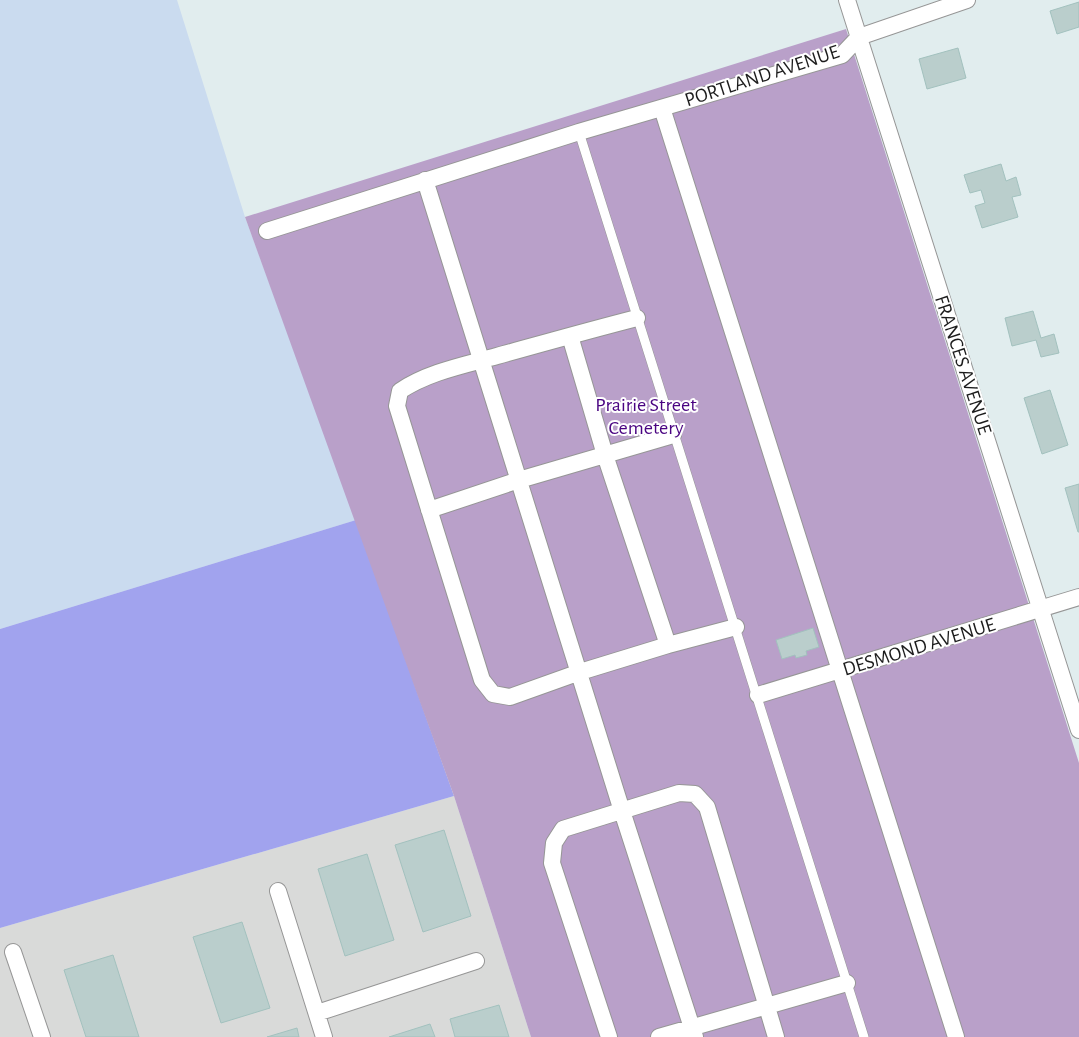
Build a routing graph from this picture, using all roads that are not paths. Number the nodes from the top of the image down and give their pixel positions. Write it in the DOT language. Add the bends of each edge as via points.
graph roads {
  1 [pos="847,0"];
  2 [pos="967,0"];
  3 [pos="859,37"];
  4 [pos="662,108"];
  5 [pos="580,132"];
  6 [pos="425,180"];
  7 [pos="267,230"];
  8 [pos="637,318"];
  9 [pos="570,336"];
  10 [pos="482,360"];
  11 [pos="673,435"];
  12 [pos="605,454"];
  13 [pos="520,480"];
  14 [pos="429,510"];
  15 [pos="1079,597"];
  16 [pos="1040,609"];
  17 [pos="736,627"];
  18 [pos="668,645"];
  19 [pos="580,672"];
  20 [pos="841,672"];
  21 [pos="758,695"];
  22 [pos="1079,730"];
  23 [pos="622,811"];
  24 [pos="278,891"];
  25 [pos="13,952"];
  26 [pos="476,961"];
  27 [pos="847,983"];
  28 [pos="766,1006"];
  29 [pos="317,1013"];
  30 [pos="694,1032"];
  31 [pos="42,1037"];
  32 [pos="324,1037"];
  33 [pos="609,1037"];
  34 [pos="659,1037"];
  35 [pos="776,1037"];
  36 [pos="864,1037"];
  37 [pos="956,1037"];
  1 -- 3 [label="street, FRANCES AVENUE"];
  2 -- 3 [label="street, PORTLAND AVENUE"];
  3 -- 4 [label="street, PORTLAND AVENUE" via="842,55"];
  3 -- 16 [label="street, FRANCES AVENUE"];
  4 -- 5 [label="street, PORTLAND AVENUE"];
  4 -- 20 [label="street"];
  5 -- 6 [label="street, PORTLAND AVENUE"];
  5 -- 8 [label="lane"];
  6 -- 7 [label="street, PORTLAND AVENUE"];
  6 -- 10 [label="street"];
  8 -- 9 [label="street"];
  8 -- 11 [label="lane"];
  9 -- 10 [label="street"];
  9 -- 12 [label="street"];
  10 -- 13 [label="street"];
  10 -- 14 [label="street" via="416,380 400,391 397,406"];
  11 -- 12 [label="street"];
  11 -- 17 [label="lane"];
  12 -- 13 [label="street"];
  12 -- 18 [label="street"];
  13 -- 14 [label="street"];
  13 -- 19 [label="street"];
  14 -- 19 [label="street" via="482,680 493,694 510,697"];
  15 -- 16 [label="street, DESMOND AVENUE"];
  16 -- 20 [label="street, DESMOND AVENUE"];
  16 -- 22 [label="street, FRANCES AVENUE"];
  17 -- 18 [label="street"];
  17 -- 21 [label="lane"];
  18 -- 19 [label="street"];
  19 -- 23 [label="street"];
  20 -- 21 [label="street, DESMOND AVENUE"];
  20 -- 37 [label="street"];
  21 -- 27 [label="lane"];
  23 -- 28 [label="street" via="679,793 695,794 707,807"];
  23 -- 30 [label="street"];
  23 -- 33 [label="street" via="562,829 554,842 552,863"];
  24 -- 29 [label="street"];
  25 -- 31 [label="street"];
  26 -- 29 [label="street"];
  27 -- 28 [label="street"];
  27 -- 36 [label="lane"];
  28 -- 30 [label="street"];
  28 -- 35 [label="street"];
  29 -- 32 [label="street"];
  30 -- 34 [label="street"];
}
